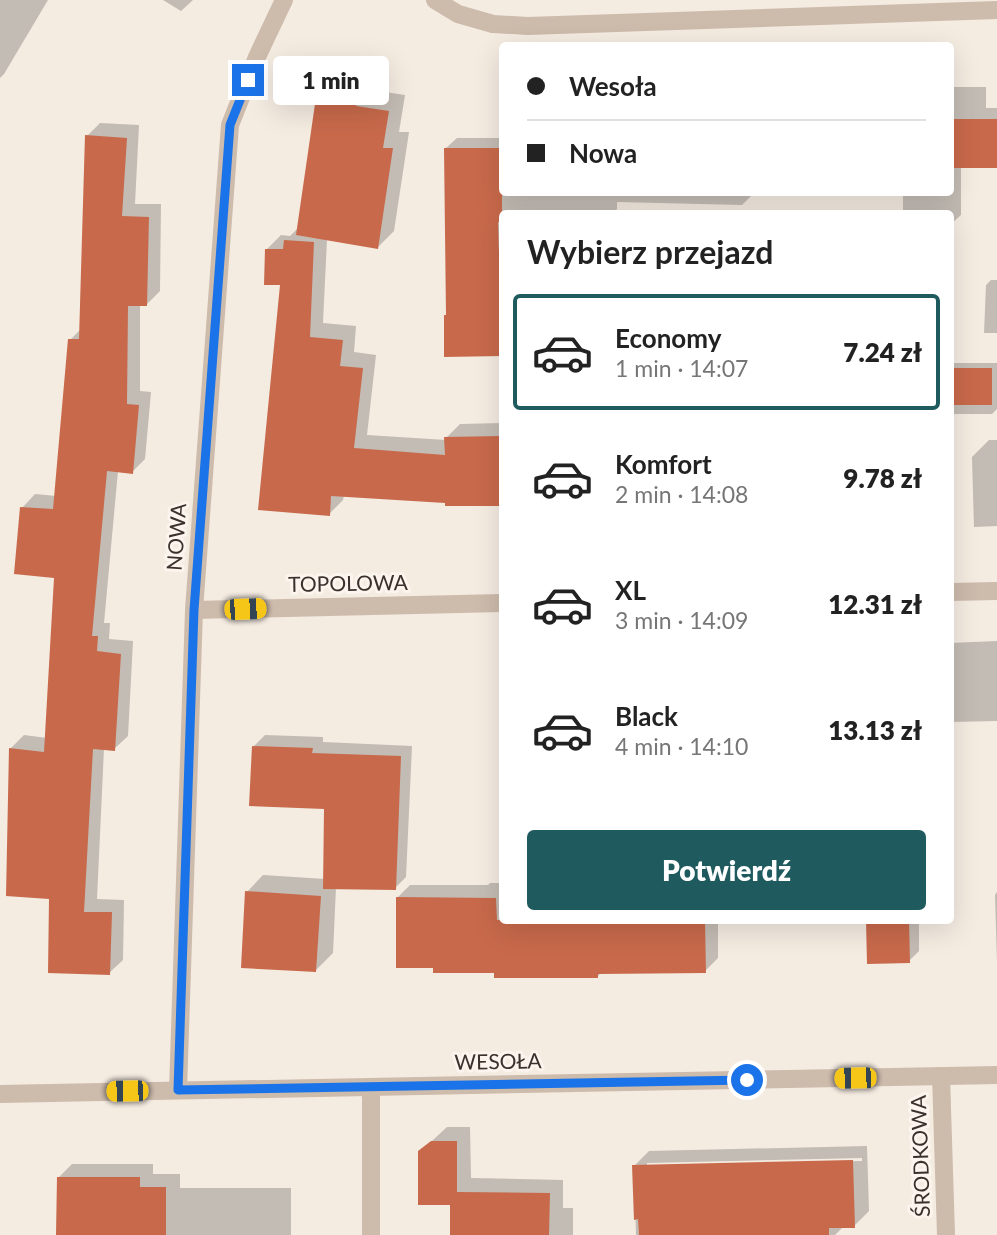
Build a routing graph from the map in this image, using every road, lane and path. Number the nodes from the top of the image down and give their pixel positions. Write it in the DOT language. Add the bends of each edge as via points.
graph roads {
  1 [pos="284,0"];
  2 [pos="435,0"];
  3 [pos="997,10"];
  4 [pos="997,590"];
  5 [pos="954,592"];
  6 [pos="499,603"];
  7 [pos="194,610"];
  8 [pos="997,1075"];
  9 [pos="941,1076"];
  10 [pos="371,1088"];
  11 [pos="178,1090"];
  12 [pos="0,1094"];
  13 [pos="371,1235"];
  14 [pos="946,1235"];
  1 -- 7 [label="street, NOWA" via="230,125"];
  2 -- 3 [label="street" via="458,14 494,24 528,26"];
  4 -- 5 [label="street"];
  6 -- 7 [label="street, TOPOLOWA"];
  7 -- 11 [label="street, NOWA"];
  8 -- 9 [label="street, WESOŁA"];
  9 -- 10 [label="street, WESOŁA"];
  9 -- 14 [label="street, ŚRODKOWA"];
  10 -- 11 [label="street, WESOŁA"];
  10 -- 13 [label="street"];
  11 -- 12 [label="street, WESOŁA"];
}
